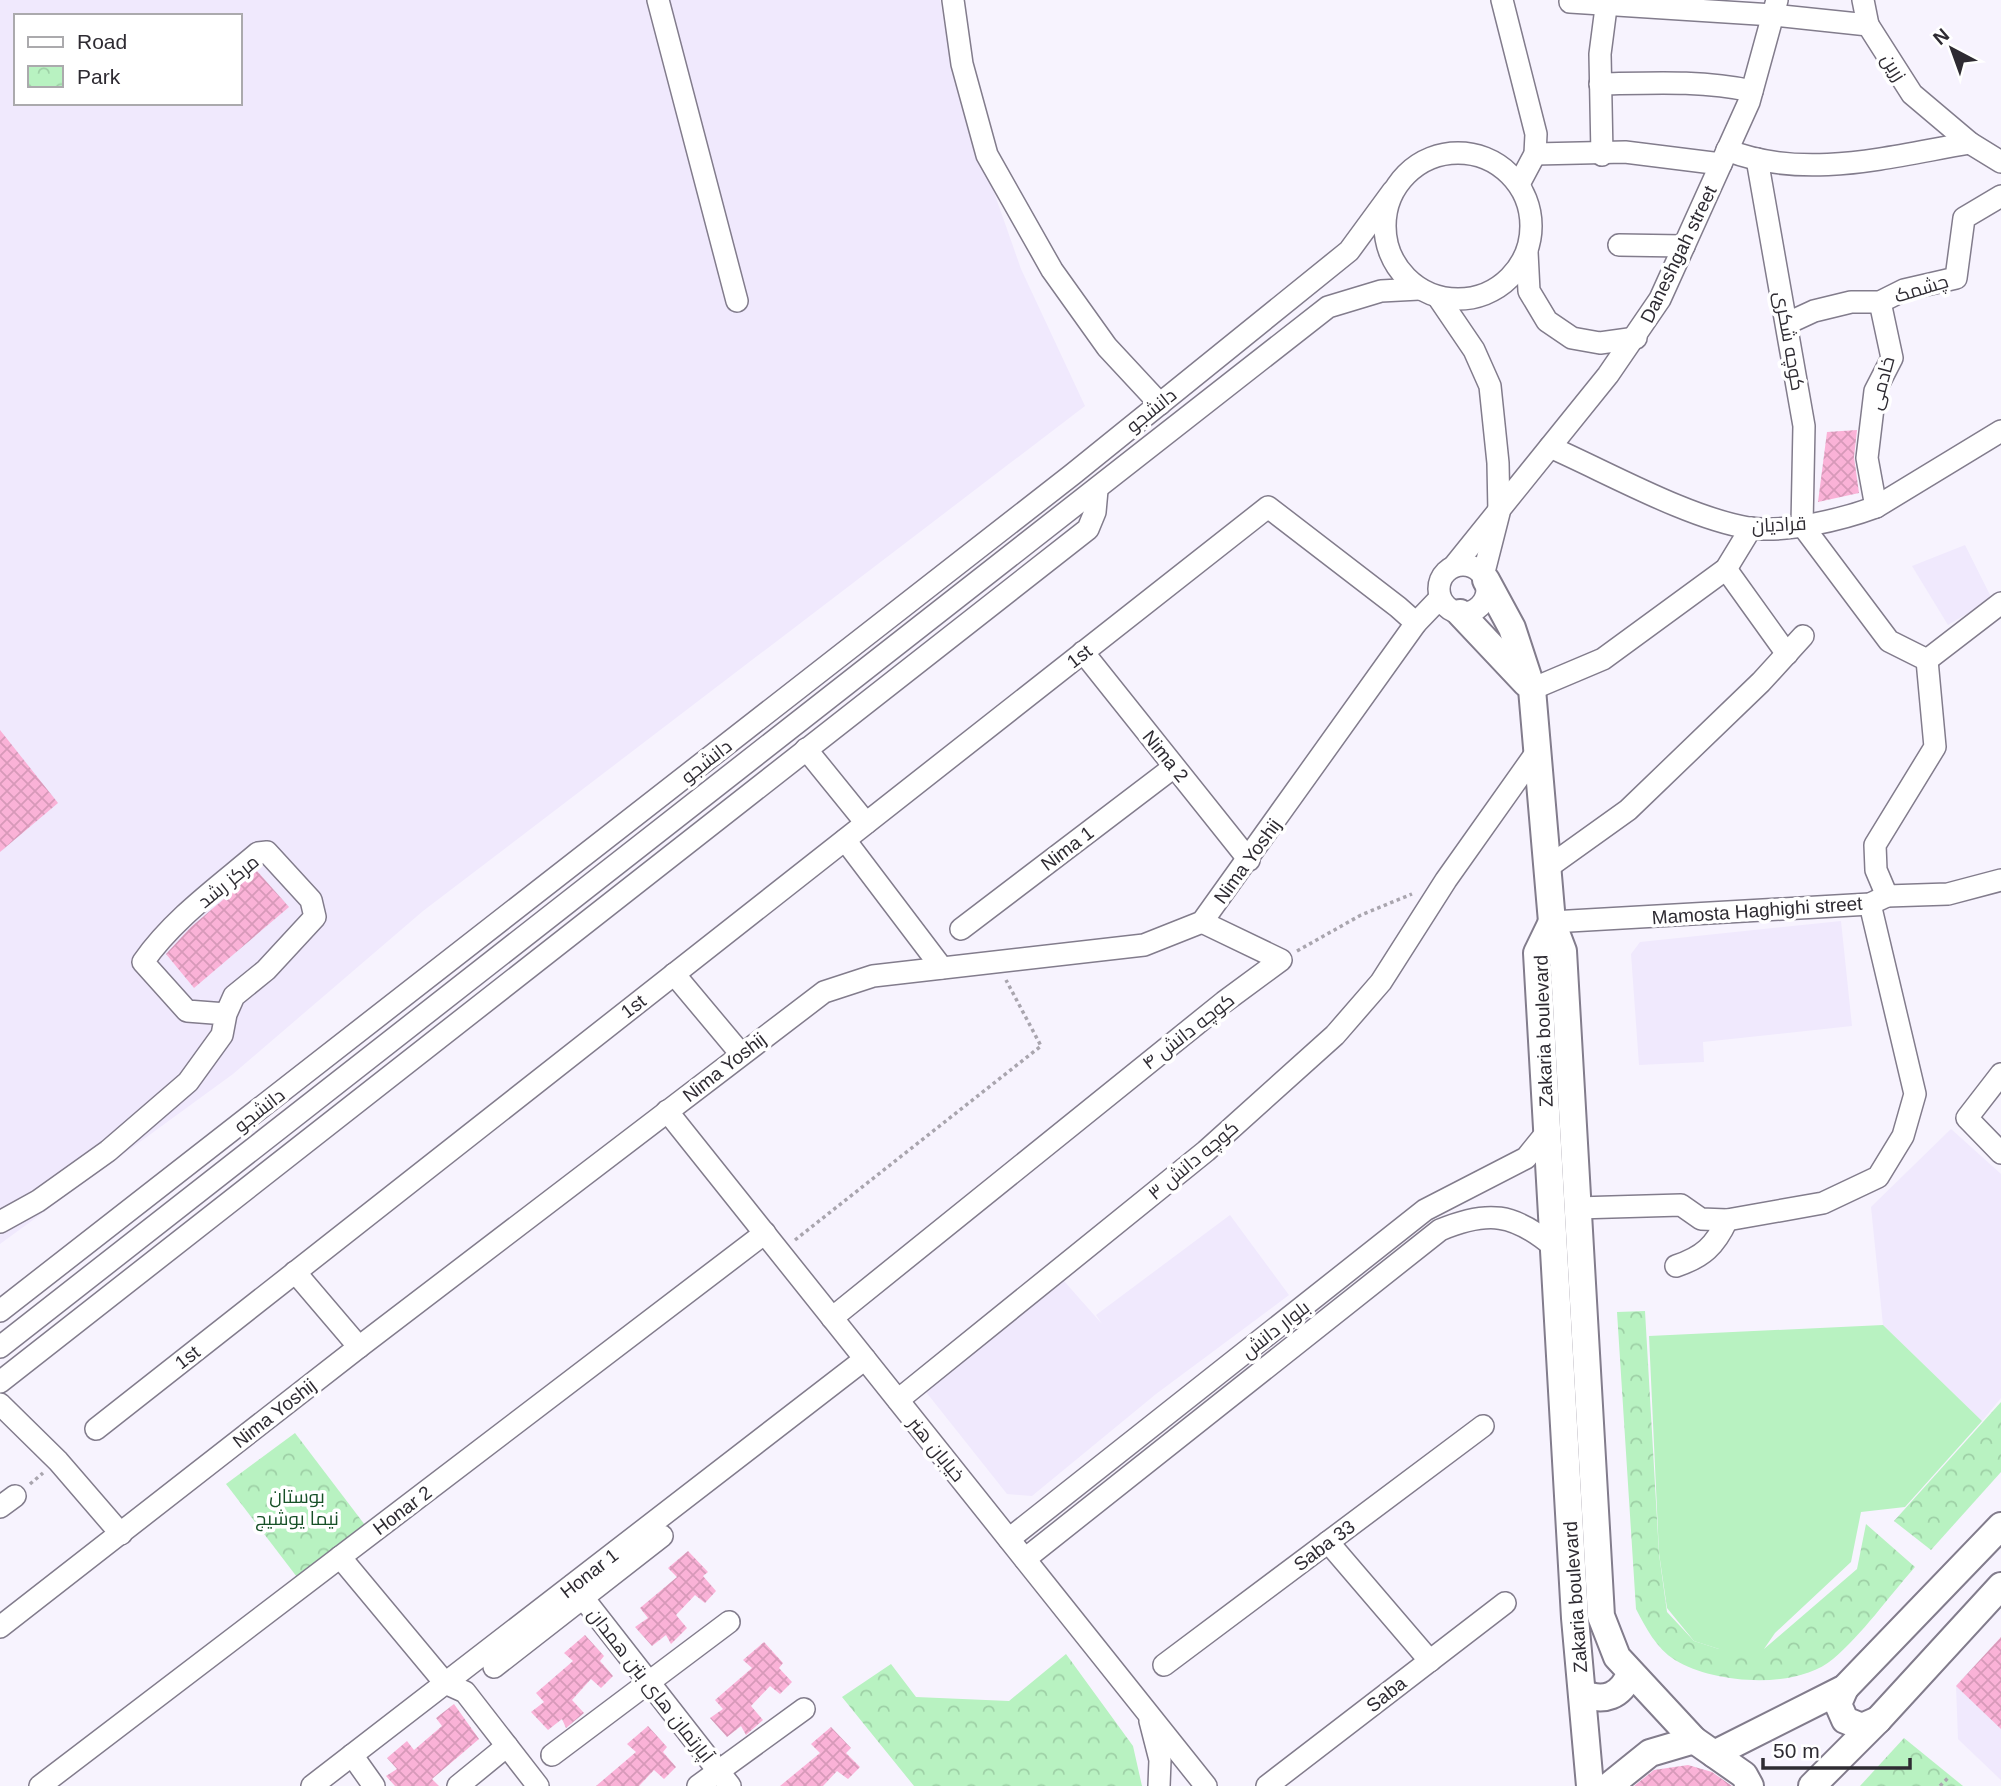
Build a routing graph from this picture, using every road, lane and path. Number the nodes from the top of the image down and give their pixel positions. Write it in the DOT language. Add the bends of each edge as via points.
graph roads {
  1 [pos="658,0"];
  2 [pos="953,0"];
  3 [pos="1502,0"];
  4 [pos="1863,0"];
  5 [pos="1570,2"];
  6 [pos="1607,3"];
  7 [pos="1692,5"];
  8 [pos="1775,8"];
  9 [pos="1868,25"];
  10 [pos="1600,84"];
  11 [pos="1752,91"];
  12 [pos="1970,144"];
  13 [pos="1535,154"];
  14 [pos="1602,155"];
  15 [pos="1724,157"];
  16 [pos="1757,159"];
  17 [pos="2001,162"];
  18 [pos="1519,184"];
  19 [pos="1392,191"];
  20 [pos="2001,196"];
  21 [pos="1619,245"];
  22 [pos="1684,246"];
  23 [pos="1527,252"];
  24 [pos="1429,293"];
  25 [pos="737,301"];
  26 [pos="1880,302"];
  27 [pos="1788,323"];
  28 [pos="1636,338"];
  29 [pos="1160,404"];
  30 [pos="2001,431"];
  31 [pos="1550,447"];
  32 [pos="1097,490"];
  33 [pos="1876,507"];
  34 [pos="1499,513"];
  35 [pos="1802,525"];
  36 [pos="1751,528"];
  37 [pos="1454,566"];
  38 [pos="1726,569"];
  39 [pos="1485,578"];
  40 [pos="2001,603"];
  41 [pos="1450,606"];
  42 [pos="1416,623"];
  43 [pos="1803,636"];
  44 [pos="1083,652"];
  45 [pos="1787,654"];
  46 [pos="1927,660"];
  47 [pos="1532,689"];
  48 [pos="806,749"];
  49 [pos="1536,753"];
  50 [pos="1174,767"];
  51 [pos="866,823"];
  52 [pos="845,840"];
  53 [pos="1250,860"];
  54 [pos="1547,868"];
  55 [pos="1446,880"];
  56 [pos="2001,880"];
  57 [pos="1878,900"];
  58 [pos="1202,922"];
  59 [pos="1552,922"];
  60 [pos="961,929"];
  61 [pos="1281,960"];
  62 [pos="997,962"];
  63 [pos="942,968"];
  64 [pos="674,974"];
  65 [pos="226,1014"];
  66 [pos="741,1054"];
  67 [pos="2001,1074"];
  68 [pos="667,1111"];
  69 [pos="1547,1132"];
  70 [pos="2001,1153"];
  71 [pos="1577,1208"];
  72 [pos="1424,1210"];
  73 [pos="1727,1220"];
  74 [pos="0,1222"];
  75 [pos="1440,1230"];
  76 [pos="765,1233"];
  77 [pos="1554,1247"];
  78 [pos="780,1252"];
  79 [pos="1676,1266"];
  80 [pos="295,1272"];
  81 [pos="0,1311"];
  82 [pos="832,1318"];
  83 [pos="0,1347"];
  84 [pos="359,1347"];
  85 [pos="865,1359"];
  86 [pos="0,1382"];
  87 [pos="898,1400"];
  88 [pos="0,1404"];
  89 [pos="1483,1426"];
  90 [pos="96,1429"];
  91 [pos="58,1461"];
  92 [pos="8,1502"];
  93 [pos="2001,1526"];
  94 [pos="121,1534"];
  95 [pos="662,1536"];
  96 [pos="1009,1539"];
  97 [pos="1328,1542"];
  98 [pos="340,1557"];
  99 [pos="1025,1559"];
  100 [pos="2001,1586"];
  101 [pos="577,1591"];
  102 [pos="1505,1603"];
  103 [pos="729,1622"];
  104 [pos="0,1627"];
  105 [pos="1430,1661"];
  106 [pos="1164,1665"];
  107 [pos="494,1667"];
  108 [pos="1630,1674"];
  109 [pos="648,1681"];
  110 [pos="455,1687"];
  111 [pos="1845,1688"];
  112 [pos="1581,1693"];
  113 [pos="804,1709"];
  114 [pos="1147,1712"];
  115 [pos="1878,1720"];
  116 [pos="507,1745"];
  117 [pos="1704,1747"];
  118 [pos="352,1755"];
  119 [pos="552,1755"];
  120 [pos="724,1779"];
  121 [pos="40,1786"];
  122 [pos="312,1786"];
  123 [pos="374,1786"];
  124 [pos="458,1786"];
  125 [pos="538,1786"];
  126 [pos="698,1786"];
  127 [pos="1159,1786"];
  128 [pos="1206,1786"];
  129 [pos="1267,1786"];
  130 [pos="1590,1786"];
  131 [pos="1609,1786"];
  132 [pos="1750,1786"];
  133 [pos="1812,1786"];
  134 [pos="1940,1786"];
  135 [pos="1949,1786"];
  1 -- 25 [label="street"];
  2 -- 29 [label="street" via="962,64 987,155 1052,270 1107,347"];
  3 -- 13 [label="street" via="1535,134"];
  4 -- 9 [label="street"];
  5 -- 6 [label="street"];
  6 -- 7 [label="street"];
  6 -- 10 [label="street"];
  7 -- 8 [label="street"];
  8 -- 9 [label="street"];
  8 -- 11 [label="street, Daneshgah street"];
  9 -- 12 [label="street, زرین" via="1912,94"];
  10 -- 11 [label="street" via="1726,85"];
  10 -- 14 [label="street"];
  11 -- 15 [label="street, Daneshgah street"];
  12 -- 16 [label="street" via="1826,166"];
  12 -- 17 [label="street, زرین"];
  13 -- 14 [label="street"];
  13 -- 18 [label="street"];
  14 -- 15 [label="street"];
  15 -- 16 [label="street"];
  15 -- 22 [label="street, Daneshgah street"];
  16 -- 27 [label="street, کوچه شکری"];
  18 -- 19 [label="street" via="1502,166 1479,155 1454,152 1429,157 1408,171"];
  18 -- 23 [label="street" via="1529,206 1532,229"];
  19 -- 24 [label="street" via="1385,212 1388,245 1402,274"];
  19 -- 29 [label="street, دانشجو" via="1349,251"];
  20 -- 26 [label="street, چشمک" via="1964,218 1956,278 1904,290"];
  21 -- 22 [label="street"];
  22 -- 28 [label="street, Daneshgah street"];
  23 -- 24 [label="street" via="1500,286 1481,295 1460,299"];
  23 -- 28 [label="street" via="1529,291 1547,321 1581,340 1600,343"];
  24 -- 32 [label="street, دانشجو" via="1381,291 1328,307"];
  24 -- 34 [label="street" via="1474,350 1490,386"];
  26 -- 27 [label="street, چشمک" via="1851,302"];
  26 -- 33 [label="street, خادمی" via="1892,358 1875,391 1867,458"];
  27 -- 35 [label="street, کوچه شکری" via="1804,426"];
  28 -- 31 [label="street, Daneshgah street"];
  29 -- 81 [label="street, دانشجو"];
  30 -- 33 [label="street, قرادیان"];
  31 -- 34 [label="street, Daneshgah street"];
  31 -- 36 [label="street, قرادیان" via="1700,514"];
  32 -- 48 [label="street" via="1096,512 1088,529"];
  32 -- 83 [label="street, دانشجو"];
  33 -- 35 [label="street, قرادیان"];
  34 -- 37 [label="street, Daneshgah street"];
  34 -- 39 [label="street, Daneshgah street"];
  35 -- 36 [label="street, قرادیان"];
  35 -- 46 [label="street" via="1889,641"];
  36 -- 38 [label="street"];
  37 -- 39 [label="street" via="1467,565"];
  37 -- 41 [label="street" via="1439,585"];
  38 -- 45 [label="street"];
  38 -- 47 [label="street" via="1603,659"];
  39 -- 41 [label="street" via="1488,593 1472,612"];
  39 -- 47 [label="main road" via="1512,628"];
  40 -- 46 [label="street"];
  41 -- 42 [label="street, Nima Yoshij"];
  41 -- 47 [label="main road"];
  42 -- 44 [label="street, 1st" via="1268,507"];
  42 -- 53 [label="street, Nima Yoshij"];
  43 -- 45 [label="street"];
  44 -- 50 [label="street, Nima 2"];
  44 -- 51 [label="street, 1st"];
  45 -- 54 [label="street" via="1628,810"];
  46 -- 57 [label="street" via="1934,747 1875,845"];
  47 -- 49 [label="main road"];
  48 -- 51 [label="street"];
  48 -- 86 [label="street"];
  49 -- 54 [label="main road"];
  49 -- 55 [label="street"];
  50 -- 53 [label="street, Nima 2"];
  50 -- 60 [label="street, Nima 1"];
  51 -- 52 [label="street, 1st"];
  52 -- 63 [label="street"];
  52 -- 64 [label="street, 1st"];
  53 -- 58 [label="street, Nima Yoshij"];
  54 -- 59 [label="main road"];
  55 -- 61 [label="path" via="1361,915"];
  55 -- 87 [label="street, کوچه دانش ۳" via="1381,982 1335,1035 1206,1151"];
  56 -- 57 [label="street, Mamosta Haghighi street" via="1948,894"];
  57 -- 59 [label="street, Mamosta Haghighi street"];
  57 -- 73 [label="street" via="1914,1094 1903,1136 1878,1177 1823,1203"];
  58 -- 61 [label="street"];
  58 -- 62 [label="street, Nima Yoshij" via="1144,945"];
  59 -- 69 [label="main road, Zakaria boulevard" via="1537,953"];
  59 -- 71 [label="main road, Zakaria boulevard" via="1563,951"];
  61 -- 82 [label="street, کوچه دانش ۴"];
  62 -- 63 [label="street, Nima Yoshij"];
  62 -- 78 [label="path" via="1041,1046"];
  63 -- 66 [label="street, Nima Yoshij" via="873,976 824,992"];
  64 -- 66 [label="street"];
  64 -- 80 [label="street, 1st"];
  65 -- 65 [label="street, مرکز رشد" via="234,996 315,917 311,900 267,852 258,853 205,898 157,942 143,962 187,1011"];
  65 -- 74 [label="street, مرکز رشد" via="222,1035 188,1082 108,1151"];
  66 -- 68 [label="street, Nima Yoshij"];
  67 -- 70 [label="street" via="1968,1118"];
  68 -- 76 [label="street, خیابان هنر"];
  68 -- 84 [label="street, Nima Yoshij"];
  69 -- 72 [label="street, بلوار دانش" via="1526,1158"];
  69 -- 77 [label="main road, Zakaria boulevard"];
  71 -- 73 [label="street" via="1681,1205 1701,1219"];
  71 -- 108 [label="main road, Zakaria boulevard" via="1601,1616 1617,1657"];
  72 -- 75 [label="street"];
  72 -- 96 [label="street, بلوار دانش"];
  73 -- 79 [label="street" via="1716,1243 1698,1259"];
  75 -- 77 [label="street, بلوار دانش" via="1469,1218 1500,1217 1530,1227"];
  75 -- 99 [label="street, بلوار دانش"];
  76 -- 78 [label="street, خیابان هنر"];
  76 -- 98 [label="street, Honar 2"];
  77 -- 112 [label="main road, Zakaria boulevard"];
  78 -- 82 [label="street, خیابان هنر"];
  80 -- 84 [label="street"];
  80 -- 90 [label="street, 1st"];
  82 -- 85 [label="street, خیابان هنر"];
  84 -- 94 [label="street, Nima Yoshij"];
  85 -- 87 [label="street, خیابان هنر"];
  85 -- 101 [label="street, Honar 1"];
  87 -- 96 [label="street, خیابان هنر"];
  88 -- 91 [label="street"];
  89 -- 97 [label="street, Saba 33"];
  91 -- 92 [label="path"];
  91 -- 94 [label="street"];
  93 -- 111 [label="main road"];
  94 -- 104 [label="street, Nima Yoshij"];
  95 -- 101 [label="street"];
  96 -- 99 [label="street, خیابان هنر"];
  97 -- 105 [label="street"];
  97 -- 106 [label="street, Saba 33"];
  98 -- 110 [label="street"];
  98 -- 121 [label="street, Honar 2"];
  99 -- 114 [label="street, خیابان هنر"];
  100 -- 115 [label="main road"];
  101 -- 107 [label="street"];
  101 -- 109 [label="street, آپارتمان های بتن همدان"];
  101 -- 110 [label="street, Honar 1"];
  102 -- 105 [label="street, Saba"];
  103 -- 109 [label="street"];
  105 -- 129 [label="street, Saba"];
  108 -- 112 [label="main road" via="1625,1685 1605,1698"];
  108 -- 117 [label="main road, Zakaria boulevard"];
  109 -- 119 [label="street"];
  109 -- 120 [label="street, آپارتمان های بتن همدان"];
  110 -- 116 [label="street"];
  110 -- 118 [label="street, Honar 1"];
  111 -- 115 [label="main road" via="1838,1704 1845,1720 1862,1727"];
  111 -- 117 [label="main road"];
  112 -- 130 [label="main road, Zakaria boulevard"];
  113 -- 120 [label="street"];
  114 -- 127 [label="street" via="1160,1760"];
  114 -- 128 [label="street, خیابان هنر"];
  115 -- 133 [label="main road"];
  116 -- 124 [label="street"];
  116 -- 125 [label="street"];
  117 -- 131 [label="main road" via="1650,1753"];
  117 -- 132 [label="main road, Zakaria boulevard" via="1744,1776"];
  118 -- 122 [label="street, Honar 1"];
  118 -- 123 [label="street"];
  120 -- 126 [label="street"];
  134 -- 135 [label="path" via="1949,1777"];
}
